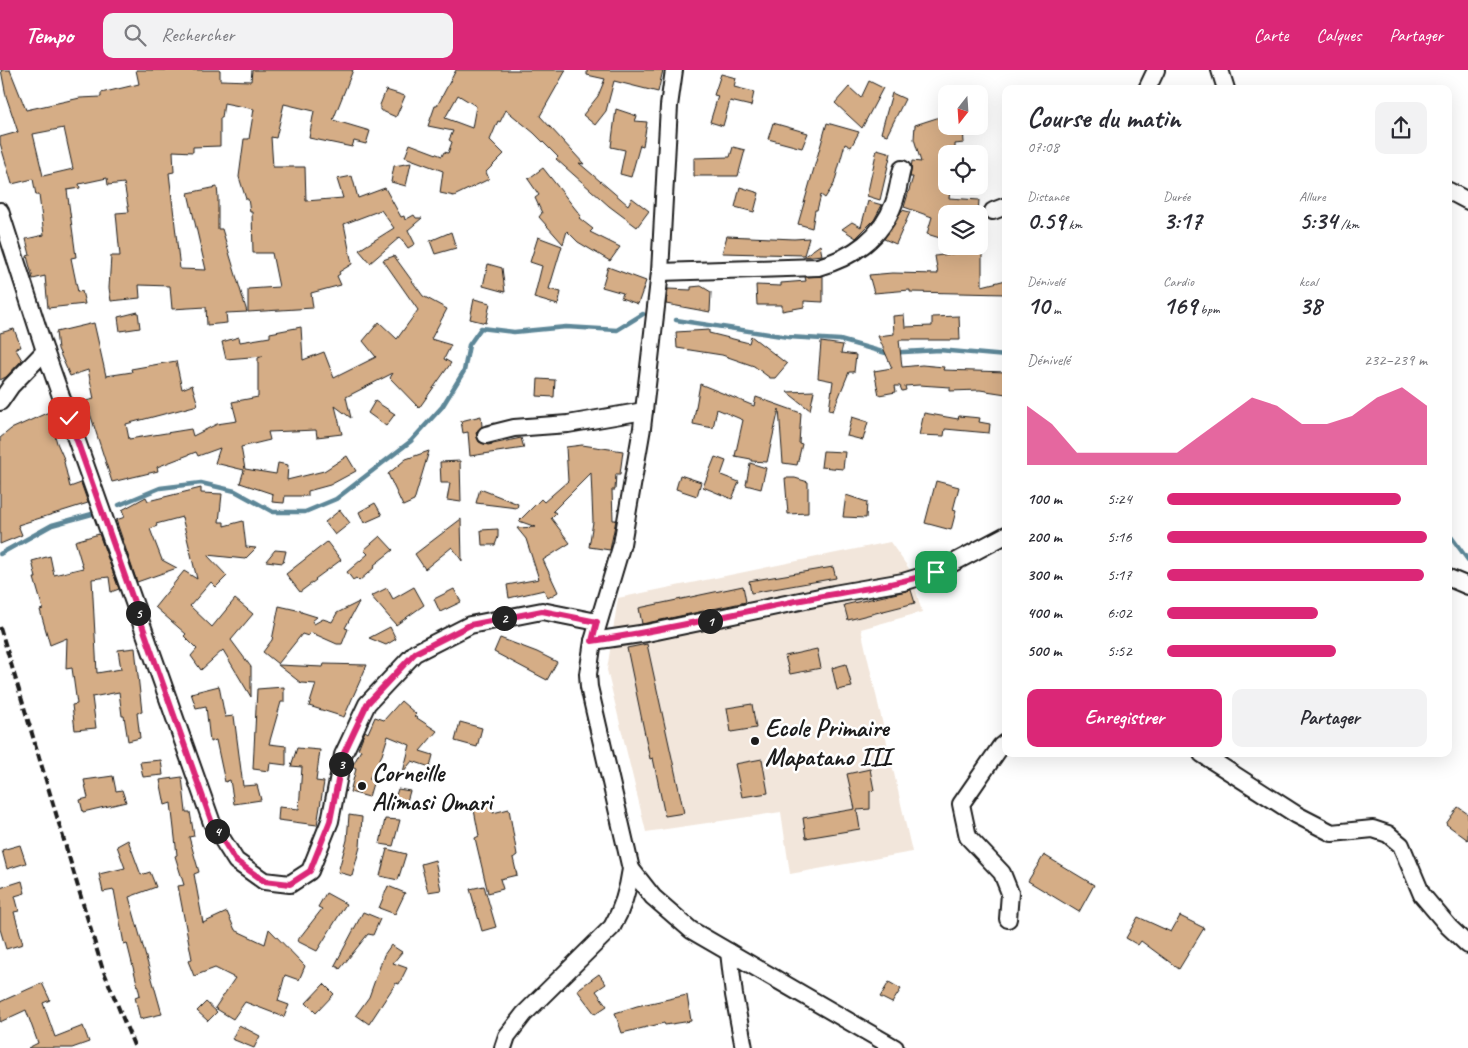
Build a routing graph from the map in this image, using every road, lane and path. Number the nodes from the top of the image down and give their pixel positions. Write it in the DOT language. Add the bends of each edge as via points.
graph roads {
  1 [pos="674,70"];
  2 [pos="1156,70"];
  3 [pos="1220,70"];
  4 [pos="1149,85"];
  5 [pos="1225,85"];
  6 [pos="902,169"];
  7 [pos="1452,193"];
  8 [pos="1468,201"];
  9 [pos="0,210"];
  10 [pos="660,272"];
  11 [pos="46,351"];
  12 [pos="0,402"];
  13 [pos="644,411"];
  14 [pos="486,435"];
  15 [pos="1002,537"];
  16 [pos="1452,579"];
  17 [pos="1468,586"];
  18 [pos="597,622"];
  19 [pos="592,641"];
  20 [pos="1002,745"];
  21 [pos="1207,757"];
  22 [pos="631,869"];
  23 [pos="1008,919"];
  24 [pos="1468,945"];
  25 [pos="729,952"];
  26 [pos="503,1048"];
  27 [pos="744,1048"];
  28 [pos="896,1048"];
  1 -- 10 [label="street"];
  2 -- 4 [label="street"];
  3 -- 5 [label="street"];
  6 -- 10 [label="street" via="894,203 882,228 862,247 834,262 818,267"];
  7 -- 8 [label="street"];
  9 -- 11 [label="street"];
  10 -- 13 [label="street"];
  11 -- 12 [label="street" via="11,386"];
  11 -- 18 [label="street" via="212,823 236,861 264,881 290,884 310,871 330,821 343,755 367,704 415,653 470,625 542,611"];
  13 -- 14 [label="street" via="568,424 514,428"];
  13 -- 18 [label="street" via="622,544"];
  15 -- 19 [label="street" via="936,572 903,582"];
  16 -- 17 [label="street"];
  18 -- 19 [label="street"];
  19 -- 22 [label="street" via="589,687"];
  20 -- 23 [label="street" via="961,804 968,837 1002,873 1010,893"];
  21 -- 24 [label="street" via="1297,815 1332,833 1372,829 1388,834 1402,846 1422,895"];
  22 -- 25 [label="street" via="669,912 691,930"];
  22 -- 26 [label="street" via="628,890 612,927 524,1014 507,1036"];
  25 -- 27 [label="street"];
  25 -- 28 [label="street"];
}
